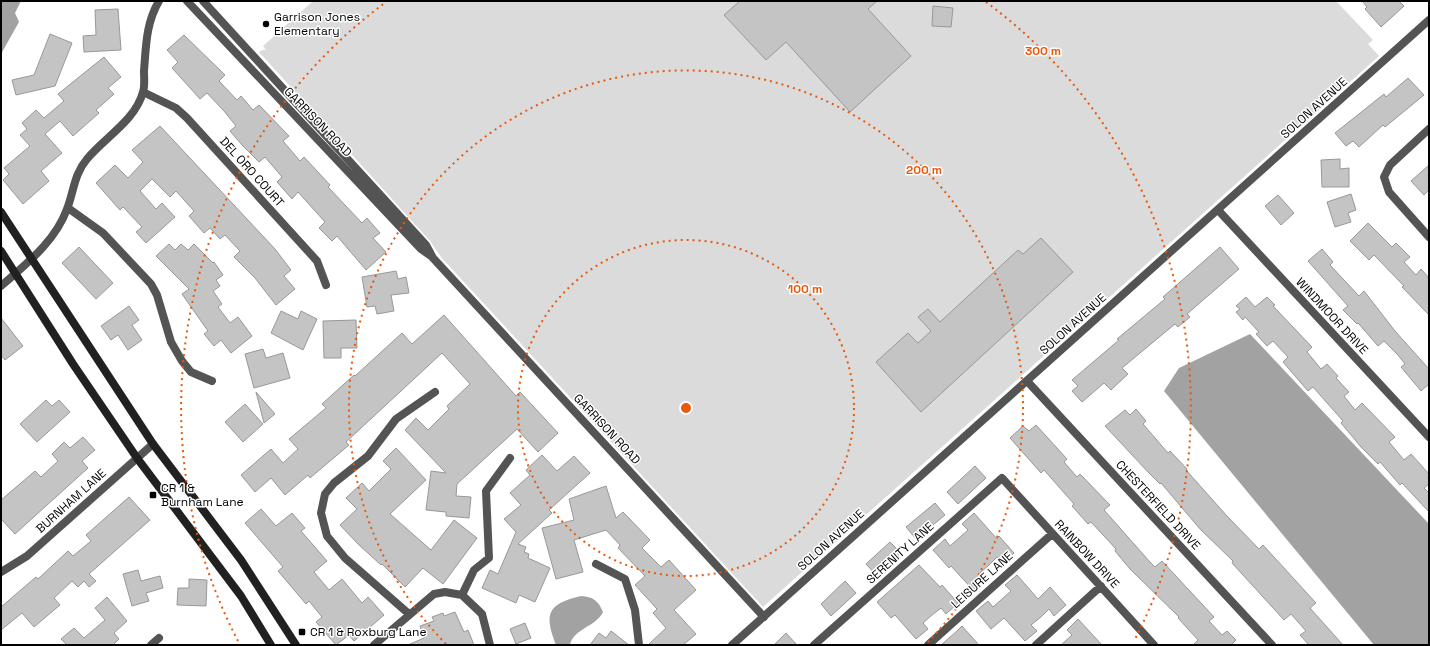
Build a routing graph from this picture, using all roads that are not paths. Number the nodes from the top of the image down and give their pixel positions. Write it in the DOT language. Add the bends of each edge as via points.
graph roads {
  1 [pos="159,1"];
  2 [pos="187,1"];
  3 [pos="203,1"];
  4 [pos="1429,20"];
  5 [pos="143,92"];
  6 [pos="1429,129"];
  7 [pos="68,208"];
  8 [pos="1218,210"];
  9 [pos="1,212"];
  10 [pos="1429,237"];
  11 [pos="1,251"];
  12 [pos="433,258"];
  13 [pos="31,260"];
  14 [pos="15,274"];
  15 [pos="326,285"];
  16 [pos="1,286"];
  17 [pos="212,381"];
  18 [pos="1027,381"];
  19 [pos="435,392"];
  20 [pos="1429,437"];
  21 [pos="153,444"];
  22 [pos="137,458"];
  23 [pos="510,458"];
  24 [pos="1002,478"];
  25 [pos="1052,534"];
  26 [pos="596,564"];
  27 [pos="1,572"];
  28 [pos="1101,586"];
  29 [pos="462,595"];
  30 [pos="409,614"];
  31 [pos="764,617"];
  32 [pos="159,638"];
  33 [pos="1151,644"];
  34 [pos="151,645"];
  35 [pos="271,645"];
  36 [pos="296,645"];
  37 [pos="374,645"];
  38 [pos="490,645"];
  39 [pos="639,645"];
  40 [pos="732,645"];
  41 [pos="814,645"];
  42 [pos="928,645"];
  43 [pos="1036,645"];
  44 [pos="1272,645"];
  1 -- 5 [label="street" via="152,13 147,31"];
  2 -- 12 [label="street, GARRISON ROAD" via="421,249"];
  3 -- 12 [label="street, GARRISON ROAD" via="426,245"];
  4 -- 8 [label="street, SOLON AVENUE"];
  5 -- 7 [label="street" via="134,111 87,158 77,172"];
  5 -- 15 [label="street, DEL ORO COURT" via="176,108 187,118 317,261"];
  6 -- 10 [label="street" via="1390,165 1384,177 1389,192"];
  7 -- 13 [label="street" via="55,231"];
  7 -- 17 [label="street" via="103,233 151,284 157,295 171,342 182,361 191,372"];
  8 -- 18 [label="street, SOLON AVENUE"];
  8 -- 20 [label="street, WINDMOOR DRIVE"];
  9 -- 13 [label="main road"];
  11 -- 14 [label="main road"];
  12 -- 31 [label="street, GARRISON ROAD"];
  13 -- 14 [label="street"];
  13 -- 21 [label="main road"];
  14 -- 16 [label="street"];
  14 -- 22 [label="main road"];
  18 -- 31 [label="street, SOLON AVENUE"];
  18 -- 44 [label="street, CHESTERFIELD DRIVE"];
  19 -- 30 [label="street" via="396,419 368,456 334,483 325,494 321,514 328,536 345,558"];
  21 -- 22 [label="street, BURNHAM LANE"];
  21 -- 36 [label="main road" via="241,560"];
  22 -- 27 [label="street, BURNHAM LANE" via="27,556"];
  22 -- 35 [label="main road" via="241,596"];
  23 -- 29 [label="street" via="486,491 489,558 474,570"];
  24 -- 25 [label="street, RAINBOW DRIVE"];
  24 -- 41 [label="street, SERENITY LANE"];
  25 -- 28 [label="street, RAINBOW DRIVE"];
  25 -- 42 [label="street, LEISURE LANE"];
  26 -- 39 [label="street" via="625,579 635,610"];
  28 -- 33 [label="street, RAINBOW DRIVE"];
  28 -- 43 [label="street"];
  29 -- 30 [label="street" via="445,592 434,594"];
  29 -- 38 [label="street" via="482,614"];
  30 -- 37 [label="street"];
  31 -- 40 [label="street, SOLON AVENUE"];
  32 -- 34 [label="street"];
}
